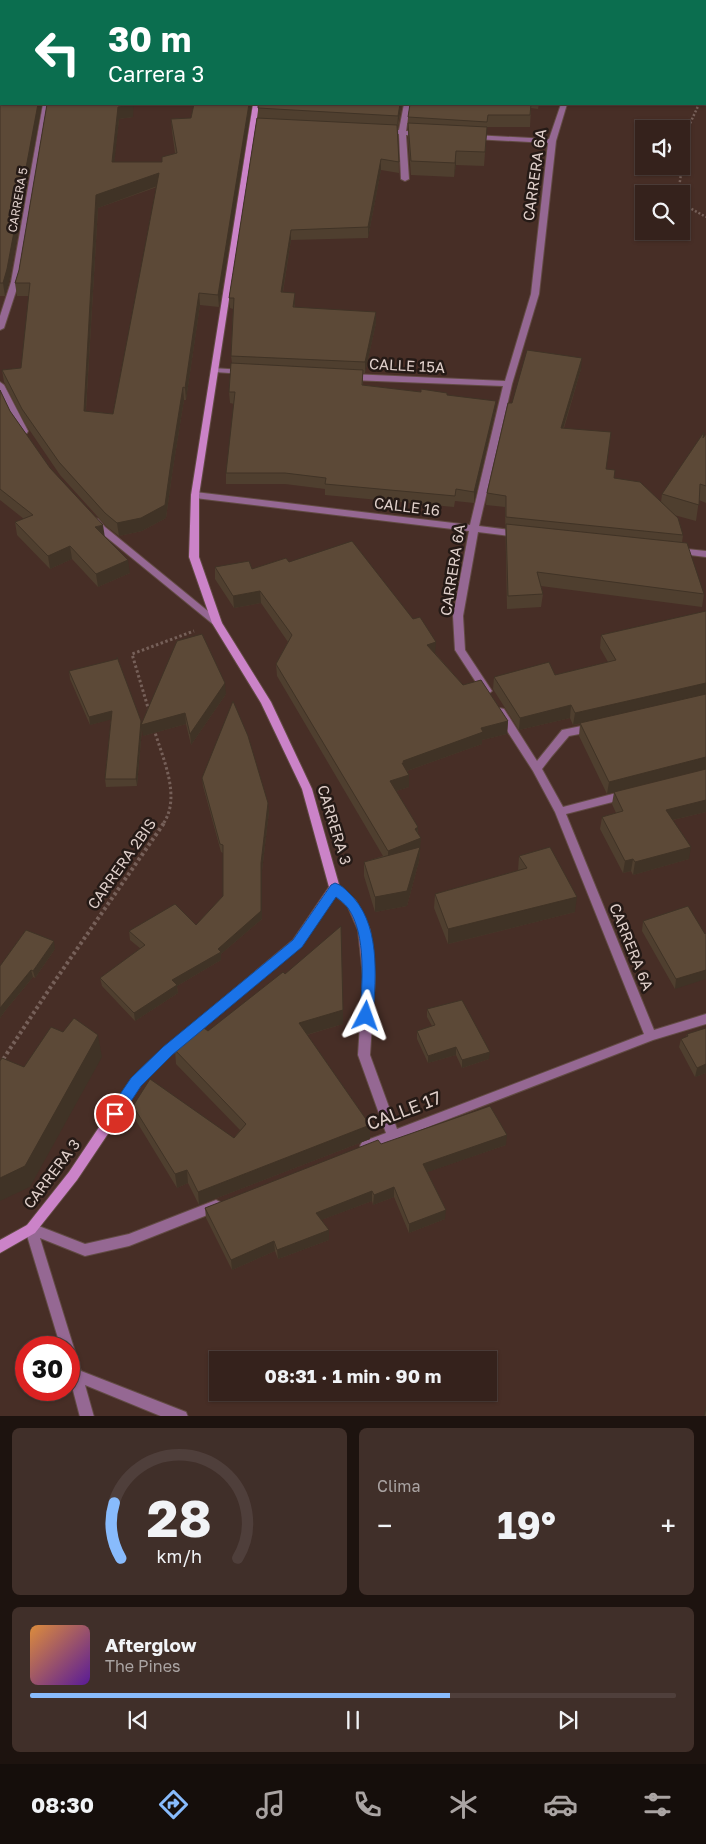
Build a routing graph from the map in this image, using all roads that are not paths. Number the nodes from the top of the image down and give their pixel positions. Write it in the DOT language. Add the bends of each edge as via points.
graph roads {
  1 [pos="46,105"];
  2 [pos="256,105"];
  3 [pos="407,105"];
  4 [pos="564,105"];
  5 [pos="253,124"];
  6 [pos="263,125"];
  7 [pos="372,131"];
  8 [pos="402,132"];
  9 [pos="432,134"];
  10 [pos="462,136"];
  11 [pos="552,141"];
  12 [pos="405,179"];
  13 [pos="0,328"];
  14 [pos="215,370"];
  15 [pos="254,372"];
  16 [pos="342,376"];
  17 [pos="508,384"];
  18 [pos="0,385"];
  19 [pos="29,438"];
  20 [pos="195,495"];
  21 [pos="89,514"];
  22 [pos="474,529"];
  23 [pos="532,535"];
  24 [pos="667,550"];
  25 [pos="706,554"];
  26 [pos="216,623"];
  27 [pos="604,725"];
  28 [pos="537,770"];
  29 [pos="633,793"];
  30 [pos="560,812"];
  31 [pos="335,888"];
  32 [pos="706,1019"];
  33 [pos="651,1036"];
  34 [pos="393,1135"];
  35 [pos="357,1150"];
  36 [pos="229,1200"];
  37 [pos="31,1228"];
  38 [pos="0,1247"];
  39 [pos="64,1336"];
  40 [pos="80,1377"];
  41 [pos="80,1390"];
  42 [pos="87,1416"];
  43 [pos="181,1416"];
  1 -- 13 [label="street, CARRERA 5" via="15,282"];
  2 -- 5 [label="main road"];
  3 -- 8 [label="street"];
  4 -- 11 [label="street, CARRERA 6A"];
  5 -- 6 [label="street"];
  5 -- 14 [label="main road"];
  7 -- 8 [label="street"];
  8 -- 9 [label="street"];
  8 -- 12 [label="street"];
  10 -- 11 [label="street"];
  11 -- 17 [label="street, CARRERA 6A" via="535,294"];
  14 -- 15 [label="street"];
  14 -- 20 [label="main road"];
  16 -- 17 [label="street, CALLE 15A"];
  17 -- 22 [label="street, CARRERA 6A"];
  18 -- 19 [label="street"];
  20 -- 22 [label="street, CALLE 16"];
  20 -- 26 [label="main road" via="194,557"];
  21 -- 26 [label="street, CARRERA 3" via="102,529"];
  22 -- 23 [label="street, CALLE 16"];
  22 -- 28 [label="street, CARRERA 6A" via="458,616 460,650"];
  24 -- 25 [label="street"];
  26 -- 31 [label="main road, CARRERA 3" via="266,702 307,789"];
  27 -- 28 [label="street" via="566,734"];
  28 -- 30 [label="street, CARRERA 6A"];
  29 -- 30 [label="street"];
  30 -- 33 [label="street, CARRERA 6A"];
  31 -- 34 [label="street" via="352,904 364,930 369,977 364,1056"];
  31 -- 37 [label="main road, CARRERA 3" via="298,943 168,1051 136,1082 73,1176"];
  32 -- 33 [label="street, CALLE 17"];
  33 -- 34 [label="street, CALLE 17"];
  34 -- 35 [label="street, CALLE 17"];
  36 -- 37 [label="street" via="129,1240 86,1250"];
  37 -- 38 [label="main road, CARRERA 3"];
  37 -- 39 [label="street"];
  40 -- 43 [label="street"];
  41 -- 42 [label="street"];
}
